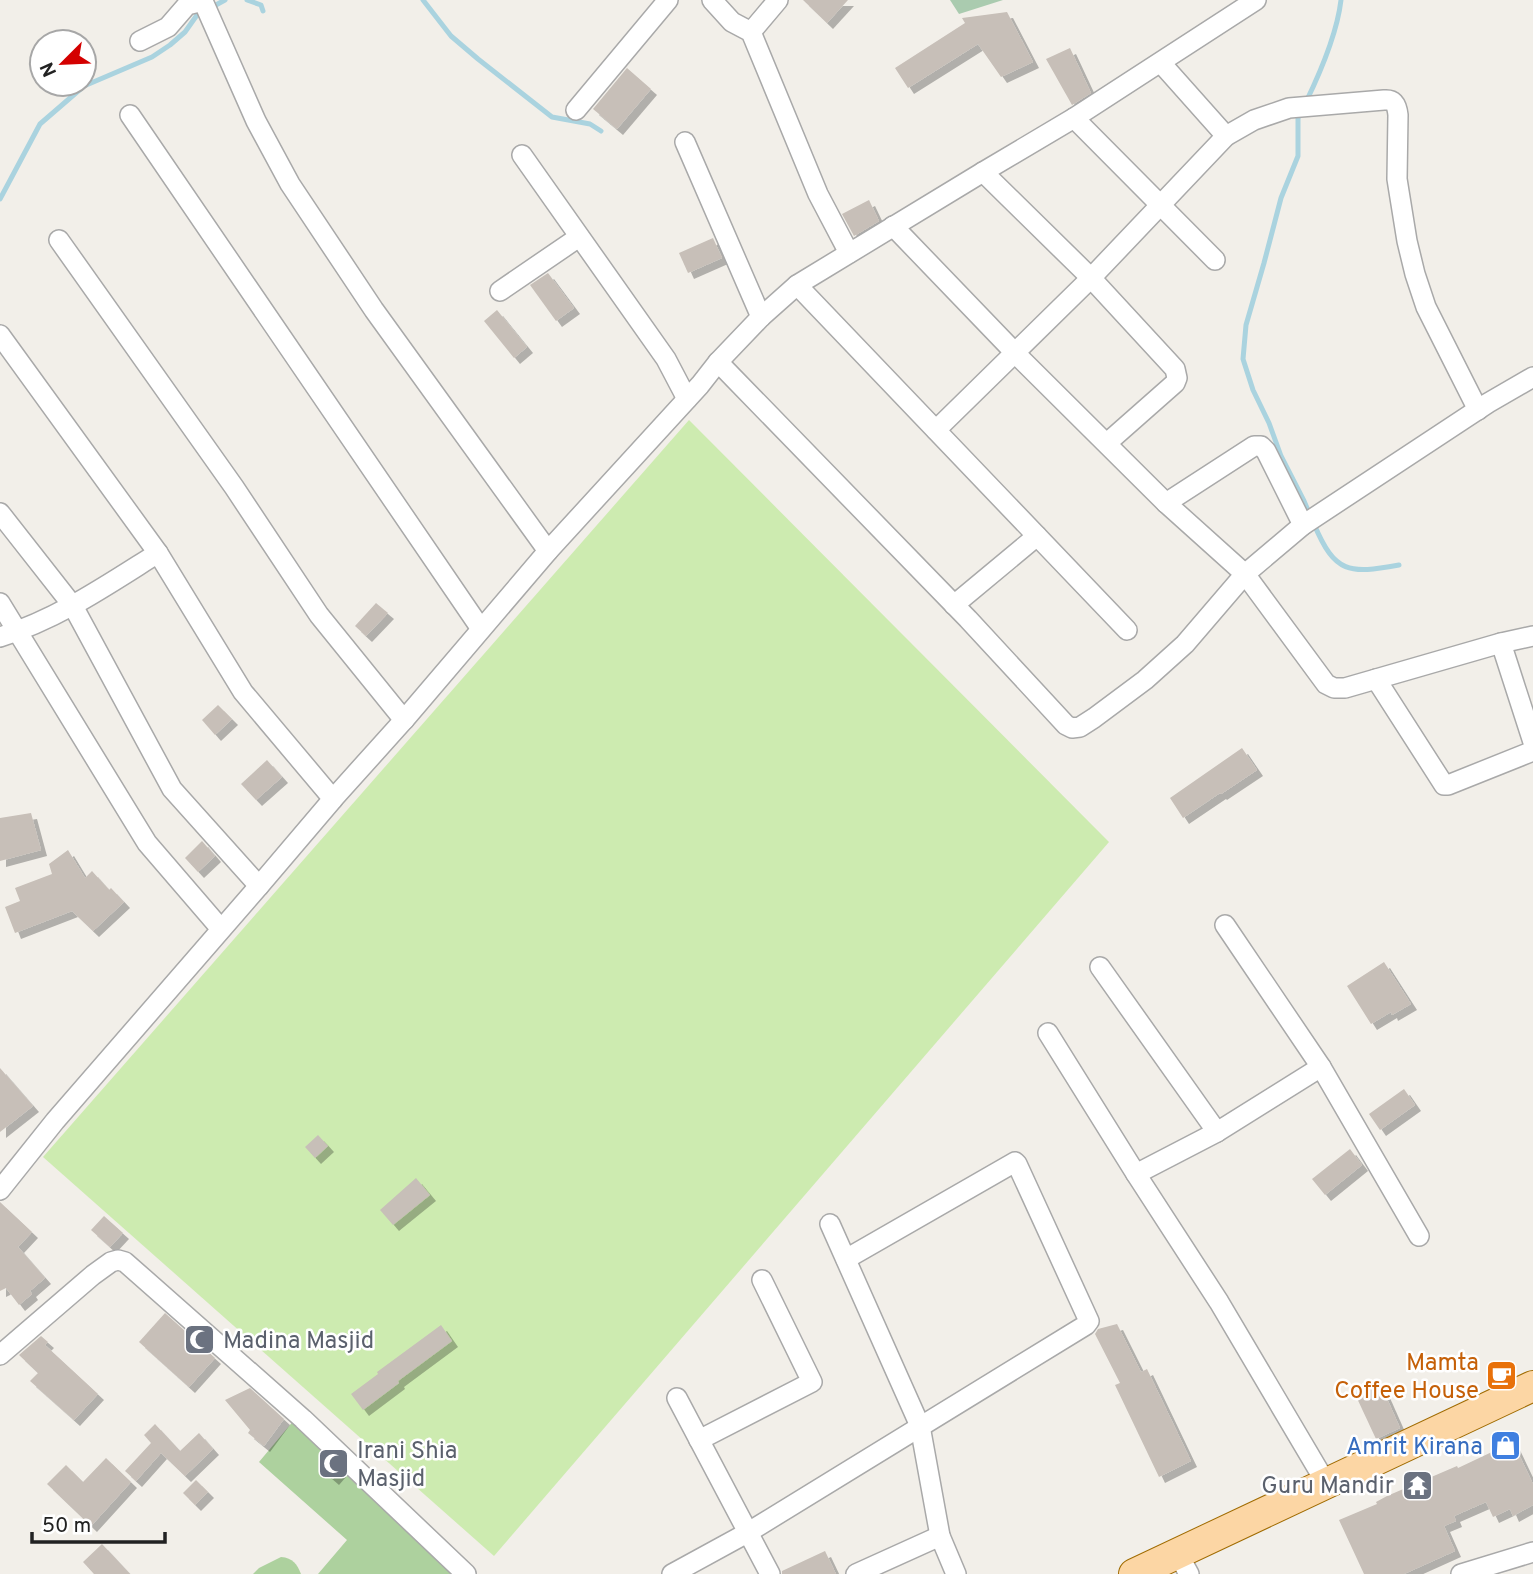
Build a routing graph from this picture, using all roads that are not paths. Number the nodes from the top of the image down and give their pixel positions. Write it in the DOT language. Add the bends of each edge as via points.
graph roads {
  1 [pos="668,0"];
  2 [pos="712,0"];
  3 [pos="778,0"];
  4 [pos="1256,0"];
  5 [pos="751,32"];
  6 [pos="140,41"];
  7 [pos="1161,63"];
  8 [pos="576,110"];
  9 [pos="130,115"];
  10 [pos="1074,118"];
  11 [pos="1226,136"];
  12 [pos="685,142"];
  13 [pos="522,155"];
  14 [pos="983,172"];
  15 [pos="1161,206"];
  16 [pos="893,226"];
  17 [pos="579,237"];
  18 [pos="59,240"];
  19 [pos="849,253"];
  20 [pos="1215,260"];
  21 [pos="1091,278"];
  22 [pos="797,285"];
  23 [pos="500,291"];
  24 [pos="761,317"];
  25 [pos="0,335"];
  26 [pos="1014,353"];
  27 [pos="718,362"];
  28 [pos="1533,377"];
  29 [pos="687,399"];
  30 [pos="1478,410"];
  31 [pos="936,430"];
  32 [pos="1107,443"];
  33 [pos="1166,503"];
  34 [pos="0,513"];
  35 [pos="1309,521"];
  36 [pos="1037,536"];
  37 [pos="548,551"];
  38 [pos="158,553"];
  39 [pos="1245,574"];
  40 [pos="0,603"];
  41 [pos="954,605"];
  42 [pos="73,607"];
  43 [pos="481,629"];
  44 [pos="1127,630"];
  45 [pos="9,634"];
  46 [pos="1533,636"];
  47 [pos="1501,643"];
  48 [pos="1376,679"];
  49 [pos="404,720"];
  50 [pos="1533,742"];
  51 [pos="1533,751"];
  52 [pos="333,799"];
  53 [pos="259,886"];
  54 [pos="1224,925"];
  55 [pos="221,929"];
  56 [pos="1100,967"];
  57 [pos="1048,1033"];
  58 [pos="1321,1067"];
  59 [pos="1217,1132"];
  60 [pos="1136,1174"];
  61 [pos="0,1190"];
  62 [pos="830,1224"];
  63 [pos="1419,1236"];
  64 [pos="846,1259"];
  65 [pos="762,1280"];
  66 [pos="0,1354"];
  67 [pos="1533,1386"];
  68 [pos="677,1398"];
  69 [pos="1533,1399"];
  70 [pos="920,1426"];
  71 [pos="699,1440"];
  72 [pos="1326,1483"];
  73 [pos="747,1533"];
  74 [pos="940,1535"];
  75 [pos="1533,1552"];
  76 [pos="1177,1570"];
  77 [pos="466,1574"];
  78 [pos="672,1574"];
  79 [pos="770,1574"];
  80 [pos="856,1574"];
  81 [pos="956,1574"];
  82 [pos="1134,1574"];
  83 [pos="1461,1574"];
  1 -- 8 [label="street"];
  2 -- 5 [label="street" via="732,22"];
  3 -- 5 [label="street"];
  4 -- 7 [label="street"];
  5 -- 19 [label="street" via="818,194"];
  6 -- 37 [label="street" via="169,27 187,5 203,1 256,121 290,184 374,310"];
  7 -- 10 [label="street"];
  7 -- 11 [label="street"];
  9 -- 43 [label="street"];
  10 -- 14 [label="street"];
  10 -- 15 [label="street"];
  11 -- 15 [label="street"];
  11 -- 30 [label="street" via="1289,107 1392,101 1399,124 1397,179 1415,274 1426,307"];
  12 -- 24 [label="street"];
  13 -- 17 [label="street"];
  14 -- 16 [label="street"];
  14 -- 21 [label="street"];
  15 -- 20 [label="street"];
  15 -- 21 [label="street"];
  16 -- 19 [label="street"];
  16 -- 26 [label="street"];
  17 -- 23 [label="street"];
  17 -- 29 [label="street" via="666,359"];
  18 -- 49 [label="street" via="319,615"];
  19 -- 22 [label="street"];
  21 -- 26 [label="street"];
  21 -- 32 [label="street" via="1177,373 1175,383"];
  22 -- 24 [label="street"];
  22 -- 31 [label="street"];
  24 -- 27 [label="street"];
  25 -- 38 [label="street"];
  26 -- 31 [label="street"];
  26 -- 32 [label="street"];
  27 -- 29 [label="street"];
  27 -- 41 [label="street"];
  28 -- 30 [label="street"];
  29 -- 37 [label="street"];
  30 -- 35 [label="street"];
  31 -- 36 [label="street"];
  32 -- 33 [label="street"];
  33 -- 35 [label="street" via="1254,446 1261,446"];
  33 -- 39 [label="street"];
  34 -- 42 [label="street"];
  35 -- 39 [label="street"];
  36 -- 41 [label="street"];
  36 -- 44 [label="street"];
  37 -- 43 [label="street"];
  38 -- 42 [label="street"];
  38 -- 52 [label="street" via="243,692"];
  39 -- 41 [label="street" via="1172,656 1094,719 1072,728"];
  39 -- 48 [label="street" via="1326,684 1345,688"];
  40 -- 45 [label="street"];
  42 -- 45 [label="street"];
  42 -- 53 [label="street" via="172,789"];
  43 -- 49 [label="street"];
  45 -- 55 [label="street" via="148,842"];
  46 -- 47 [label="street"];
  47 -- 48 [label="street"];
  47 -- 50 [label="street"];
  48 -- 51 [label="street" via="1444,785"];
  49 -- 52 [label="street"];
  52 -- 53 [label="street"];
  53 -- 55 [label="street"];
  54 -- 58 [label="street"];
  55 -- 61 [label="street"];
  56 -- 59 [label="street"];
  57 -- 60 [label="street"];
  58 -- 59 [label="street"];
  58 -- 63 [label="street"];
  59 -- 60 [label="street"];
  60 -- 72 [label="street" via="1219,1302"];
  62 -- 64 [label="street"];
  64 -- 70 [label="street"];
  64 -- 70 [label="street" via="1015,1162 1088,1318 1086,1325"];
  65 -- 71 [label="street" via="812,1382"];
  66 -- 77 [label="street" via="93,1275 111,1262 125,1262 303,1419"];
  67 -- 72 [label="main road"];
  68 -- 71 [label="street"];
  69 -- 76 [label="main road"];
  70 -- 73 [label="street"];
  70 -- 74 [label="street"];
  71 -- 73 [label="street"];
  72 -- 82 [label="main road"];
  73 -- 78 [label="street"];
  73 -- 79 [label="street"];
  74 -- 80 [label="street"];
  74 -- 81 [label="street"];
  75 -- 83 [label="street"];
}
